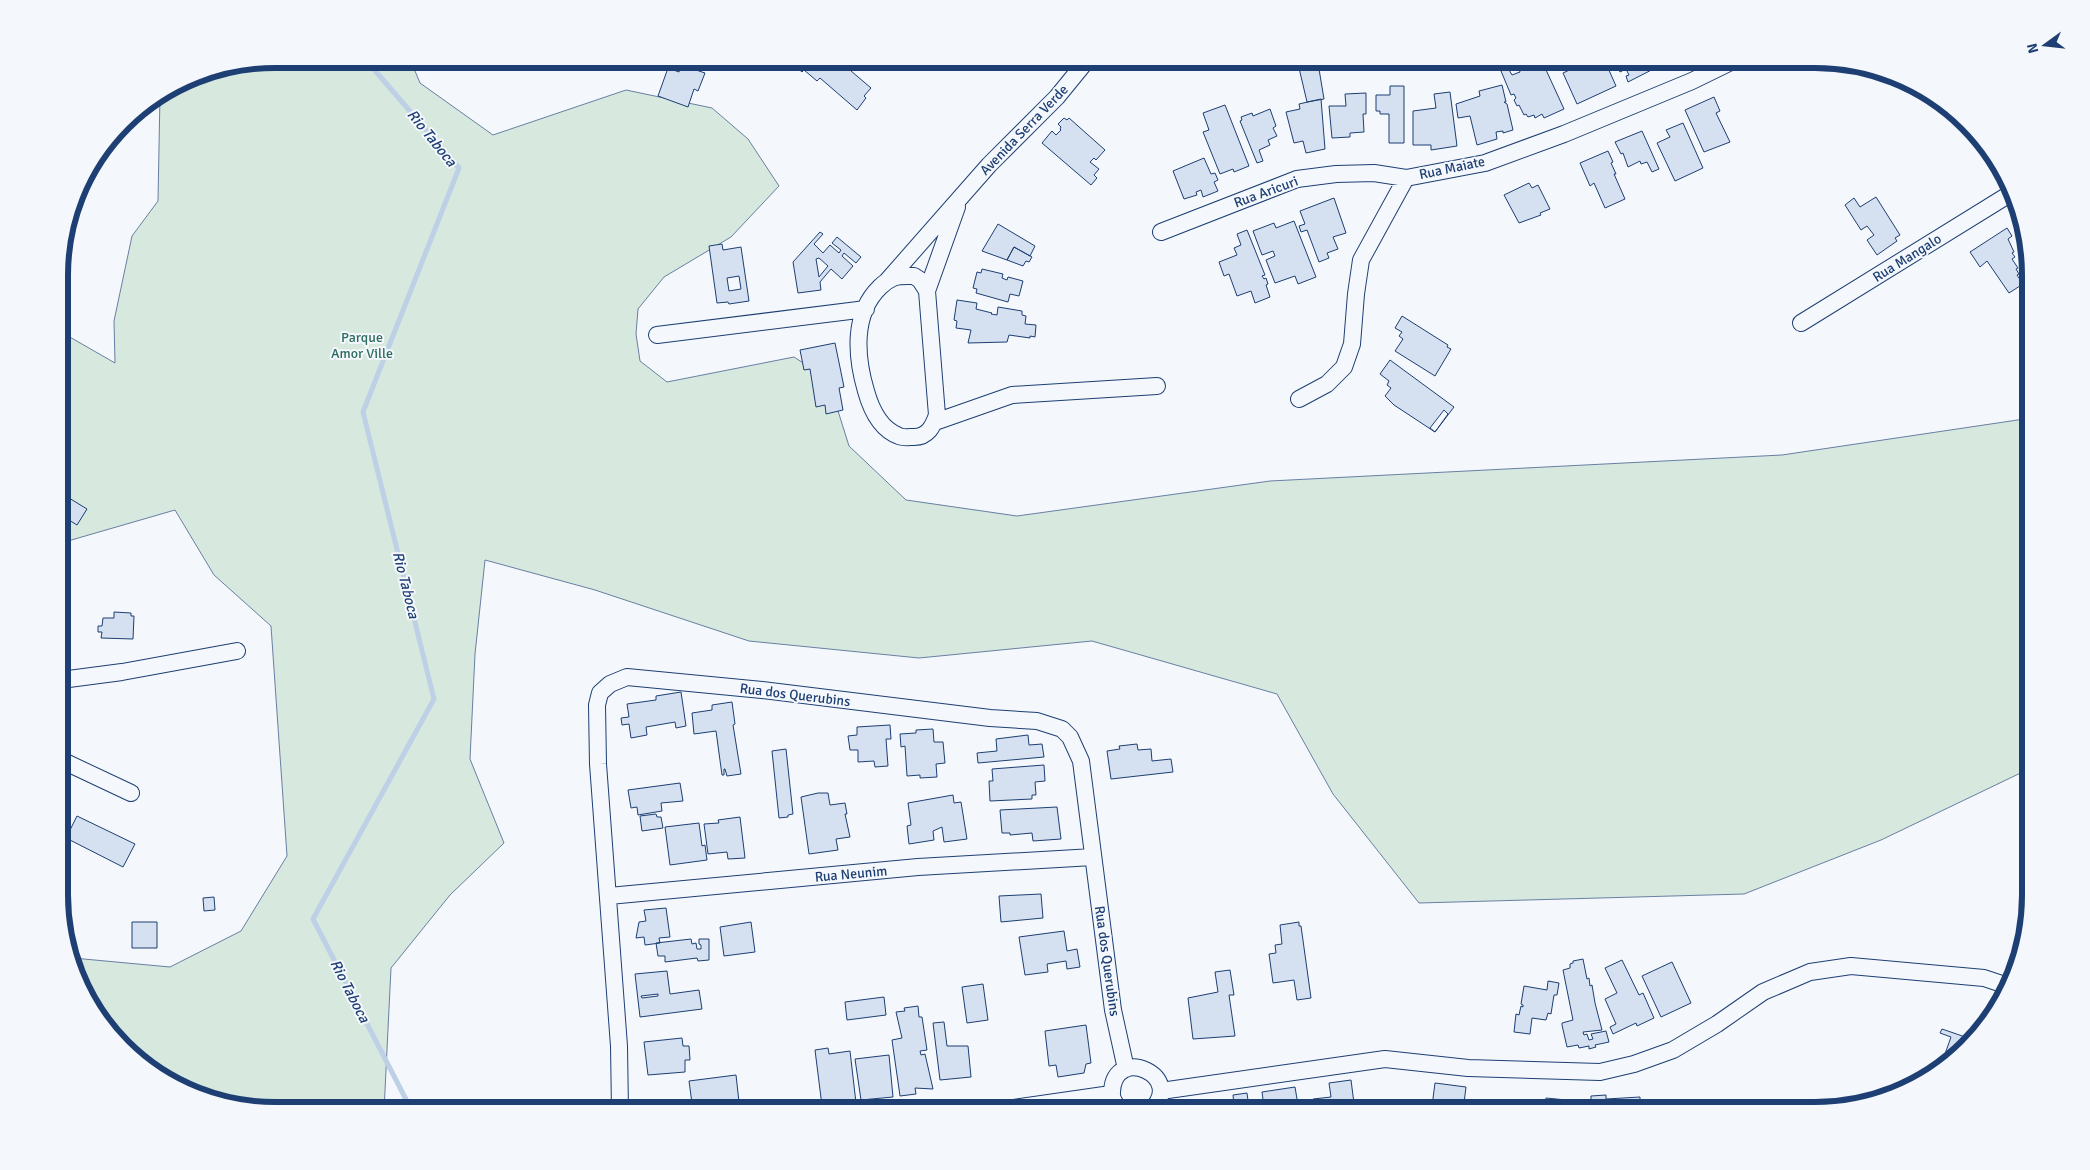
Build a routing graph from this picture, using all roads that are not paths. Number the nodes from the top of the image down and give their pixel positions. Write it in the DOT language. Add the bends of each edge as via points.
graph roads {
  1 [pos="1081,68"];
  2 [pos="1718,68"];
  3 [pos="1406,178"];
  4 [pos="2007,196"];
  5 [pos="959,200"];
  6 [pos="1161,232"];
  7 [pos="887,281"];
  8 [pos="927,291"];
  9 [pos="866,309"];
  10 [pos="1801,324"];
  11 [pos="657,335"];
  12 [pos="1157,386"];
  13 [pos="1299,399"];
  14 [pos="935,422"];
  15 [pos="237,651"];
  16 [pos="68,679"];
  17 [pos="68,763"];
  18 [pos="131,793"];
  19 [pos="1093,857"];
  20 [pos="609,896"];
  21 [pos="2002,984"];
  22 [pos="1126,1069"];
  23 [pos="1161,1091"];
  24 [pos="1111,1094"];
  25 [pos="620,1102"];
  26 [pos="1055,1102"];
  27 [pos="1115,1102"];
  28 [pos="1158,1102"];
  1 -- 5 [label="street, Avenida Serra Verde"];
  2 -- 3 [label="street, Rua Maiate" via="1564,134 1485,163"];
  3 -- 6 [label="street, Rua Aricuri" via="1374,173 1297,179"];
  3 -- 13 [label="street, Rua Maiate" via="1361,260 1352,344 1344,368 1327,384"];
  4 -- 10 [label="street, Rua Mangalo"];
  5 -- 7 [label="street, Avenida Serra Verde"];
  5 -- 8 [label="street"];
  7 -- 8 [label="street" via="914,276"];
  7 -- 9 [label="street, Avenida Serra Verde" via="872,295"];
  8 -- 14 [label="street"];
  9 -- 11 [label="street"];
  9 -- 14 [label="street, Avenida Serra Verde" via="857,348 870,407 883,426 899,436 919,437 928,432"];
  12 -- 14 [label="street, Avenida Serra Verde" via="1012,395"];
  15 -- 16 [label="street"];
  17 -- 18 [label="street"];
  19 -- 20 [label="street, Rua Neunim" via="918,867"];
  19 -- 20 [label="street, Rua dos Querubins" via="1081,762 1070,737 1051,724 627,677 610,684 600,694 597,705 598,764"];
  19 -- 22 [label="street, Rua dos Querubins" via="1113,1010"];
  20 -- 25 [label="street, Rua dos Querubins"];
  21 -- 23 [label="street" via="1984,978 1851,966 1810,972 1763,992 1673,1050 1600,1072 1468,1068 1385,1059"];
  22 -- 23 [label="street" via="1149,1070"];
  22 -- 24 [label="street" via="1114,1079"];
  23 -- 28 [label="street"];
  24 -- 26 [label="street"];
  24 -- 27 [label="street"];
}
